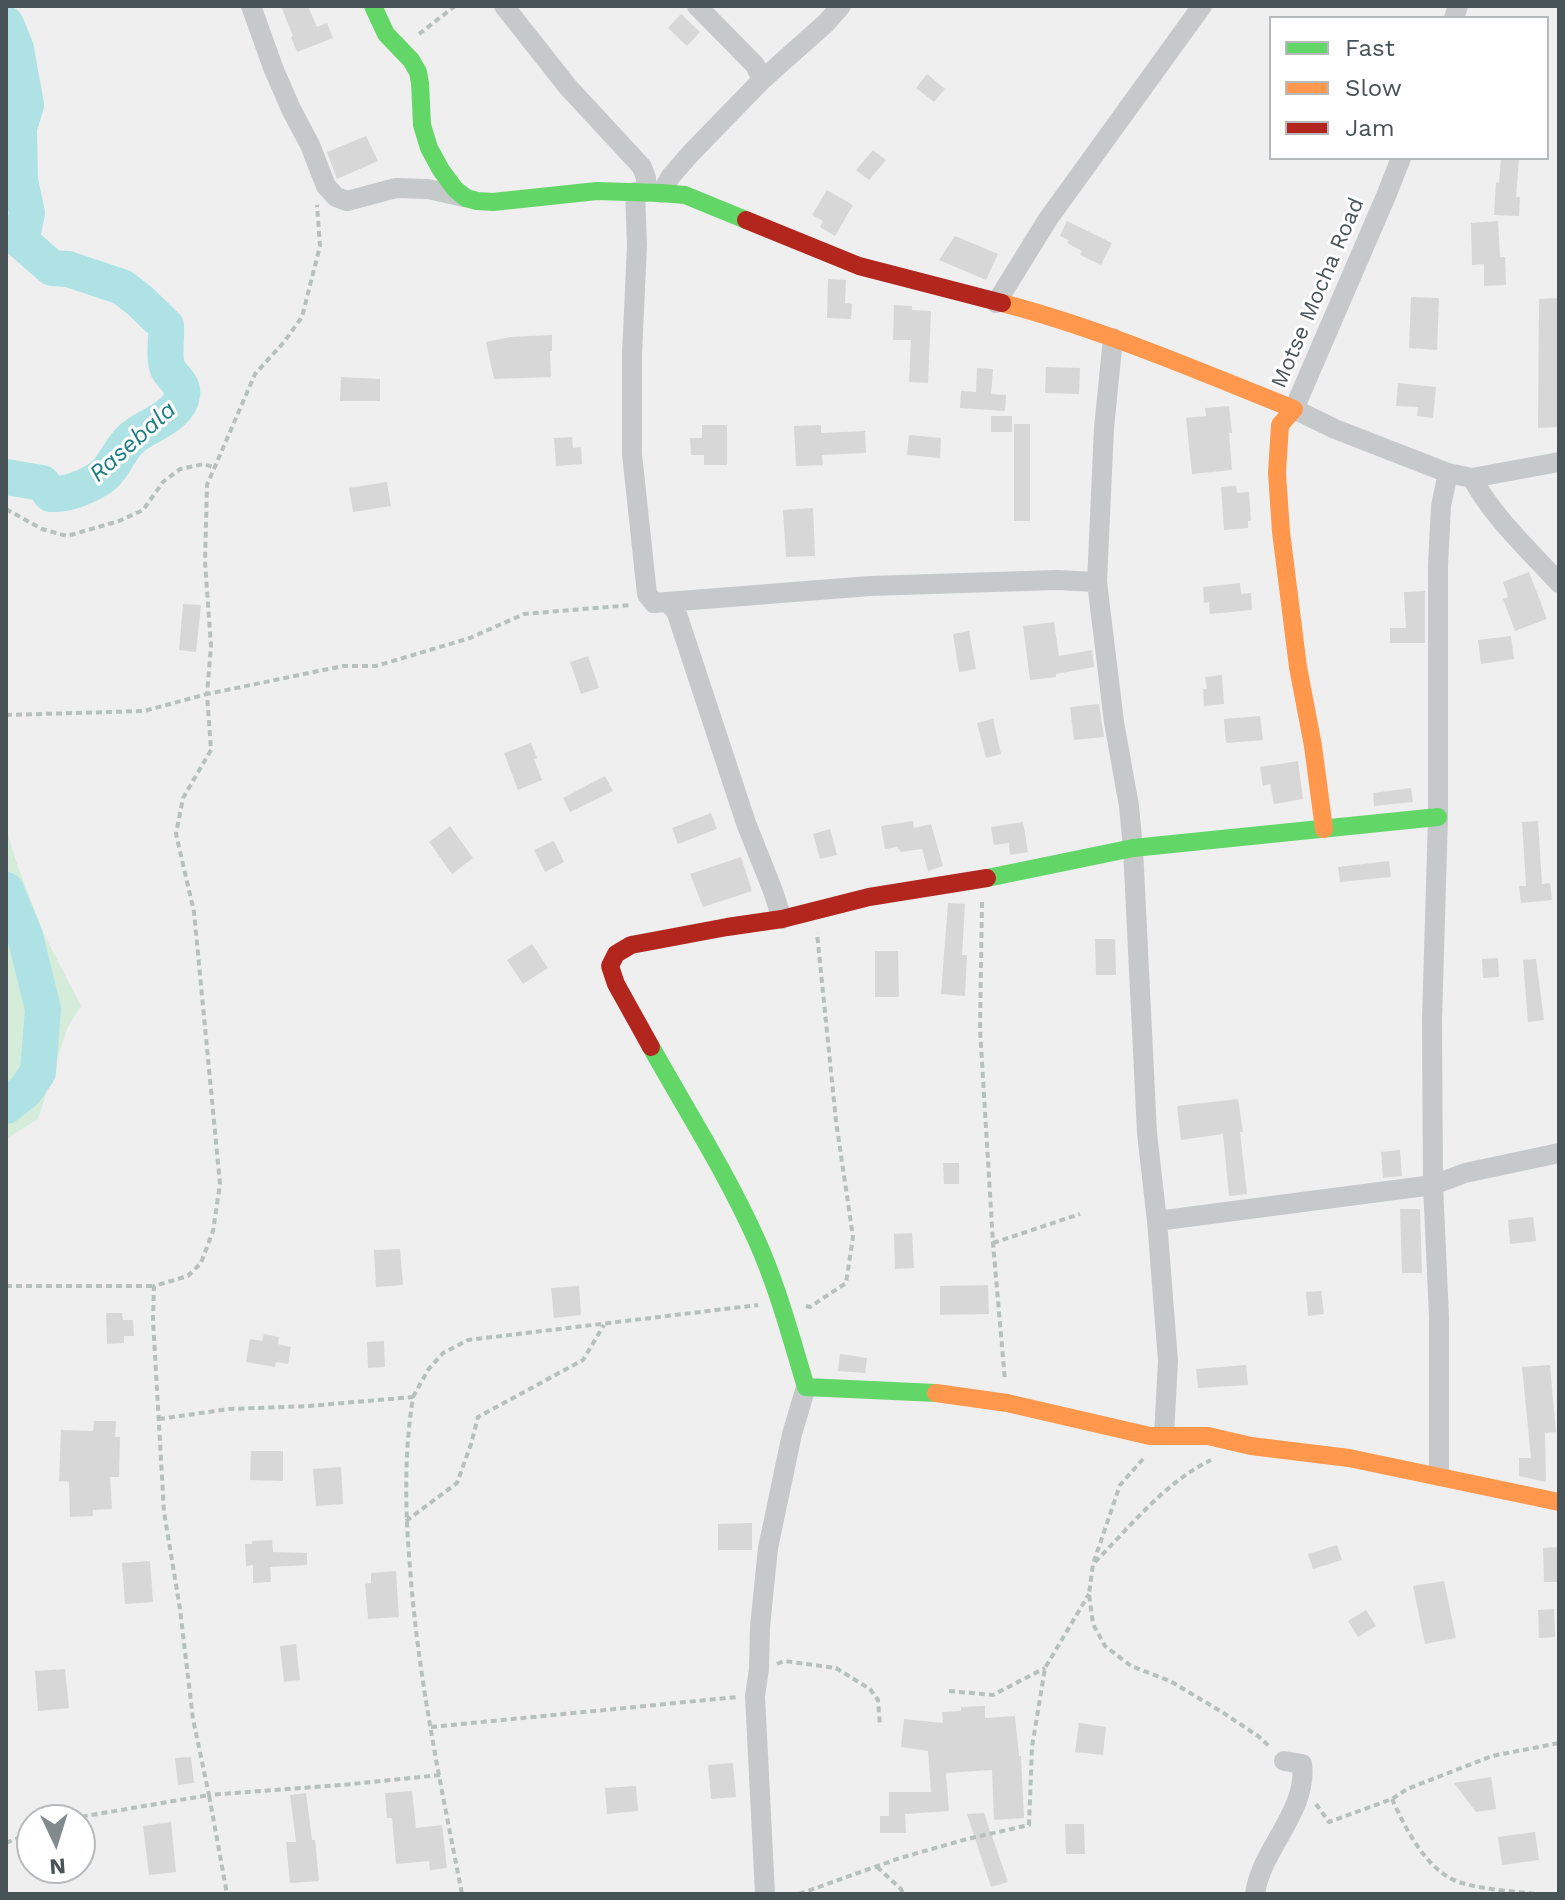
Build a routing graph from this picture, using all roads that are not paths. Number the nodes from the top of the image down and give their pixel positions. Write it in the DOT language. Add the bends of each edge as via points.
graph roads {
  1 [pos="251,6"];
  2 [pos="373,6"];
  3 [pos="504,6"];
  4 [pos="697,6"];
  5 [pos="841,6"];
  6 [pos="1202,6"];
  7 [pos="762,80"];
  8 [pos="1400,160"];
  9 [pos="648,192"];
  10 [pos="464,197"];
  11 [pos="996,303"];
  12 [pos="1113,338"];
  13 [pos="1294,409"];
  14 [pos="1559,462"];
  15 [pos="1448,473"];
  16 [pos="1472,478"];
  17 [pos="1097,582"];
  18 [pos="1559,583"];
  19 [pos="661,602"];
  20 [pos="1438,817"];
  21 [pos="1324,829"];
  22 [pos="1133,848"];
  23 [pos="782,919"];
  24 [pos="1559,1153"];
  25 [pos="1433,1185"];
  26 [pos="1157,1221"];
  27 [pos="806,1387"];
  28 [pos="1157,1435"];
  29 [pos="1439,1476"];
  30 [pos="1559,1502"];
  31 [pos="1284,1761"];
  32 [pos="765,1894"];
  33 [pos="1255,1894"];
  1 -- 10 [label="street" via="274,70 326,186 336,197 347,201 396,188"];
  2 -- 10 [label="street" via="387,35 417,69 427,143 444,177"];
  3 -- 9 [label="street" via="568,87 642,167"];
  4 -- 7 [label="street" via="755,65"];
  5 -- 7 [label="street"];
  6 -- 11 [label="street" via="1048,219"];
  7 -- 9 [label="street" via="671,176"];
  8 -- 13 [label="street, Motse Mocha Road"];
  9 -- 10 [label="street" via="597,191 493,202"];
  9 -- 11 [label="street" via="685,195 859,266"];
  9 -- 19 [label="street" via="637,245 632,454 647,594"];
  11 -- 12 [label="street"];
  12 -- 13 [label="street"];
  12 -- 17 [label="street"];
  13 -- 15 [label="street, Motse Mocha Road"];
  13 -- 21 [label="street" via="1280,425 1281,532"];
  14 -- 16 [label="street, Motse Mocha Road"];
  15 -- 16 [label="street, Motse Mocha Road"];
  15 -- 20 [label="street" via="1438,565"];
  16 -- 18 [label="street"];
  17 -- 19 [label="street" via="870,586"];
  17 -- 22 [label="street"];
  19 -- 23 [label="street" via="676,611"];
  20 -- 21 [label="street"];
  20 -- 25 [label="street"];
  21 -- 22 [label="street"];
  22 -- 23 [label="street" via="869,897"];
  22 -- 26 [label="street" via="1147,1133"];
  23 -- 27 [label="street" via="631,945 616,954 610,966 758,1243"];
  24 -- 25 [label="street"];
  25 -- 26 [label="street"];
  25 -- 29 [label="street"];
  26 -- 28 [label="street" via="1168,1361"];
  27 -- 28 [label="street" via="932,1393 1007,1403"];
  27 -- 32 [label="street" via="768,1548 760,1627 755,1696"];
  28 -- 29 [label="street" via="1208,1436"];
  29 -- 30 [label="street"];
  31 -- 33 [label="street" via="1302,1764 1303,1776"];
}
